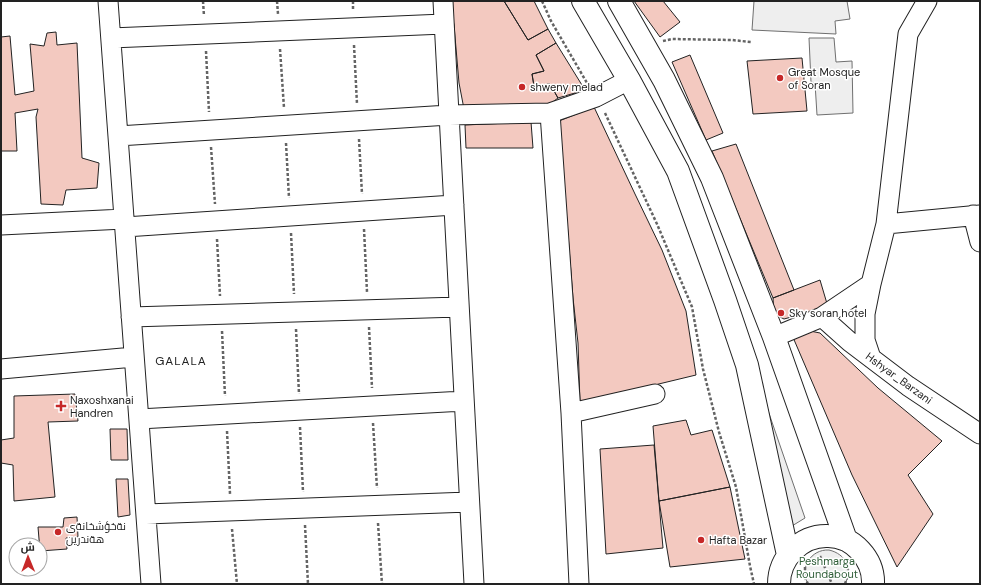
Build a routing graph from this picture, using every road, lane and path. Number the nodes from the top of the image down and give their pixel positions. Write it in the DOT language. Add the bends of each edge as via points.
graph roads {
  1 [pos="108,1"];
  2 [pos="443,1"];
  3 [pos="542,1"];
  4 [pos="583,1"];
  5 [pos="619,1"];
  6 [pos="927,1"];
  7 [pos="444,24"];
  8 [pos="111,38"];
  9 [pos="659,42"];
  10 [pos="751,42"];
  11 [pos="629,80"];
  12 [pos="596,97"];
  13 [pos="550,113"];
  14 [pos="449,115"];
  15 [pos="118,136"];
  16 [pos="454,205"];
  17 [pos="977,215"];
  18 [pos="124,223"];
  19 [pos="886,224"];
  20 [pos="1,225"];
  21 [pos="980,242"];
  22 [pos="871,284"];
  23 [pos="459,307"];
  24 [pos="131,317"];
  25 [pos="822,317"];
  26 [pos="774,337"];
  27 [pos="134,357"];
  28 [pos="872,358"];
  29 [pos="1,369"];
  30 [pos="655,394"];
  31 [pos="464,401"];
  32 [pos="571,413"];
  33 [pos="139,419"];
  34 [pos="980,434"];
  35 [pos="469,502"];
  36 [pos="146,514"];
  37 [pos="846,540"];
  38 [pos="819,552"];
  39 [pos="797,560"];
  40 [pos="848,567"];
  41 [pos="151,584"];
  42 [pos="474,584"];
  43 [pos="579,584"];
  44 [pos="754,584"];
  45 [pos="779,584"];
  46 [pos="808,584"];
  47 [pos="832,584"];
  48 [pos="845,584"];
  49 [pos="873,584"];
  1 -- 8 [label="street"];
  2 -- 7 [label="street"];
  3 -- 12 [label="path"];
  4 -- 11 [label="highway"];
  5 -- 26 [label="highway" via="664,80 712,178"];
  6 -- 19 [label="street" via="908,34"];
  7 -- 8 [label="street"];
  7 -- 14 [label="street"];
  8 -- 15 [label="street"];
  9 -- 10 [label="path" via="672,39"];
  11 -- 12 [label="street"];
  11 -- 39 [label="highway" via="678,171 725,300 747,365"];
  12 -- 13 [label="street"];
  12 -- 44 [label="path" via="657,224 692,307 703,369 736,487"];
  13 -- 14 [label="street"];
  13 -- 32 [label="street"];
  14 -- 15 [label="street"];
  14 -- 16 [label="street"];
  15 -- 18 [label="street"];
  16 -- 18 [label="street"];
  16 -- 23 [label="street"];
  17 -- 19 [label="street"];
  17 -- 21 [label="street"];
  18 -- 20 [label="street"];
  18 -- 24 [label="street"];
  19 -- 22 [label="street"];
  22 -- 25 [label="street"];
  22 -- 28 [label="street" via="865,314 865,340"];
  23 -- 24 [label="street"];
  23 -- 31 [label="street"];
  24 -- 27 [label="street"];
  25 -- 26 [label="street"];
  25 -- 28 [label="street, Hshyar_Barzani"];
  26 -- 37 [label="highway"];
  27 -- 29 [label="street"];
  27 -- 33 [label="street"];
  28 -- 34 [label="street, Hshyar_Barzani" via="908,386"];
  30 -- 32 [label="street"];
  31 -- 33 [label="street"];
  31 -- 35 [label="street"];
  32 -- 43 [label="street"];
  33 -- 36 [label="street"];
  35 -- 36 [label="street"];
  35 -- 42 [label="street"];
  36 -- 41 [label="street"];
  37 -- 39 [label="highway" via="834,536 814,537 792,550"];
  37 -- 49 [label="highway" via="858,548 867,560"];
  38 -- 47 [label="path"];
  39 -- 45 [label="highway" via="781,569"];
  39 -- 46 [label="path" via="805,568"];
  40 -- 48 [label="path"];
}
